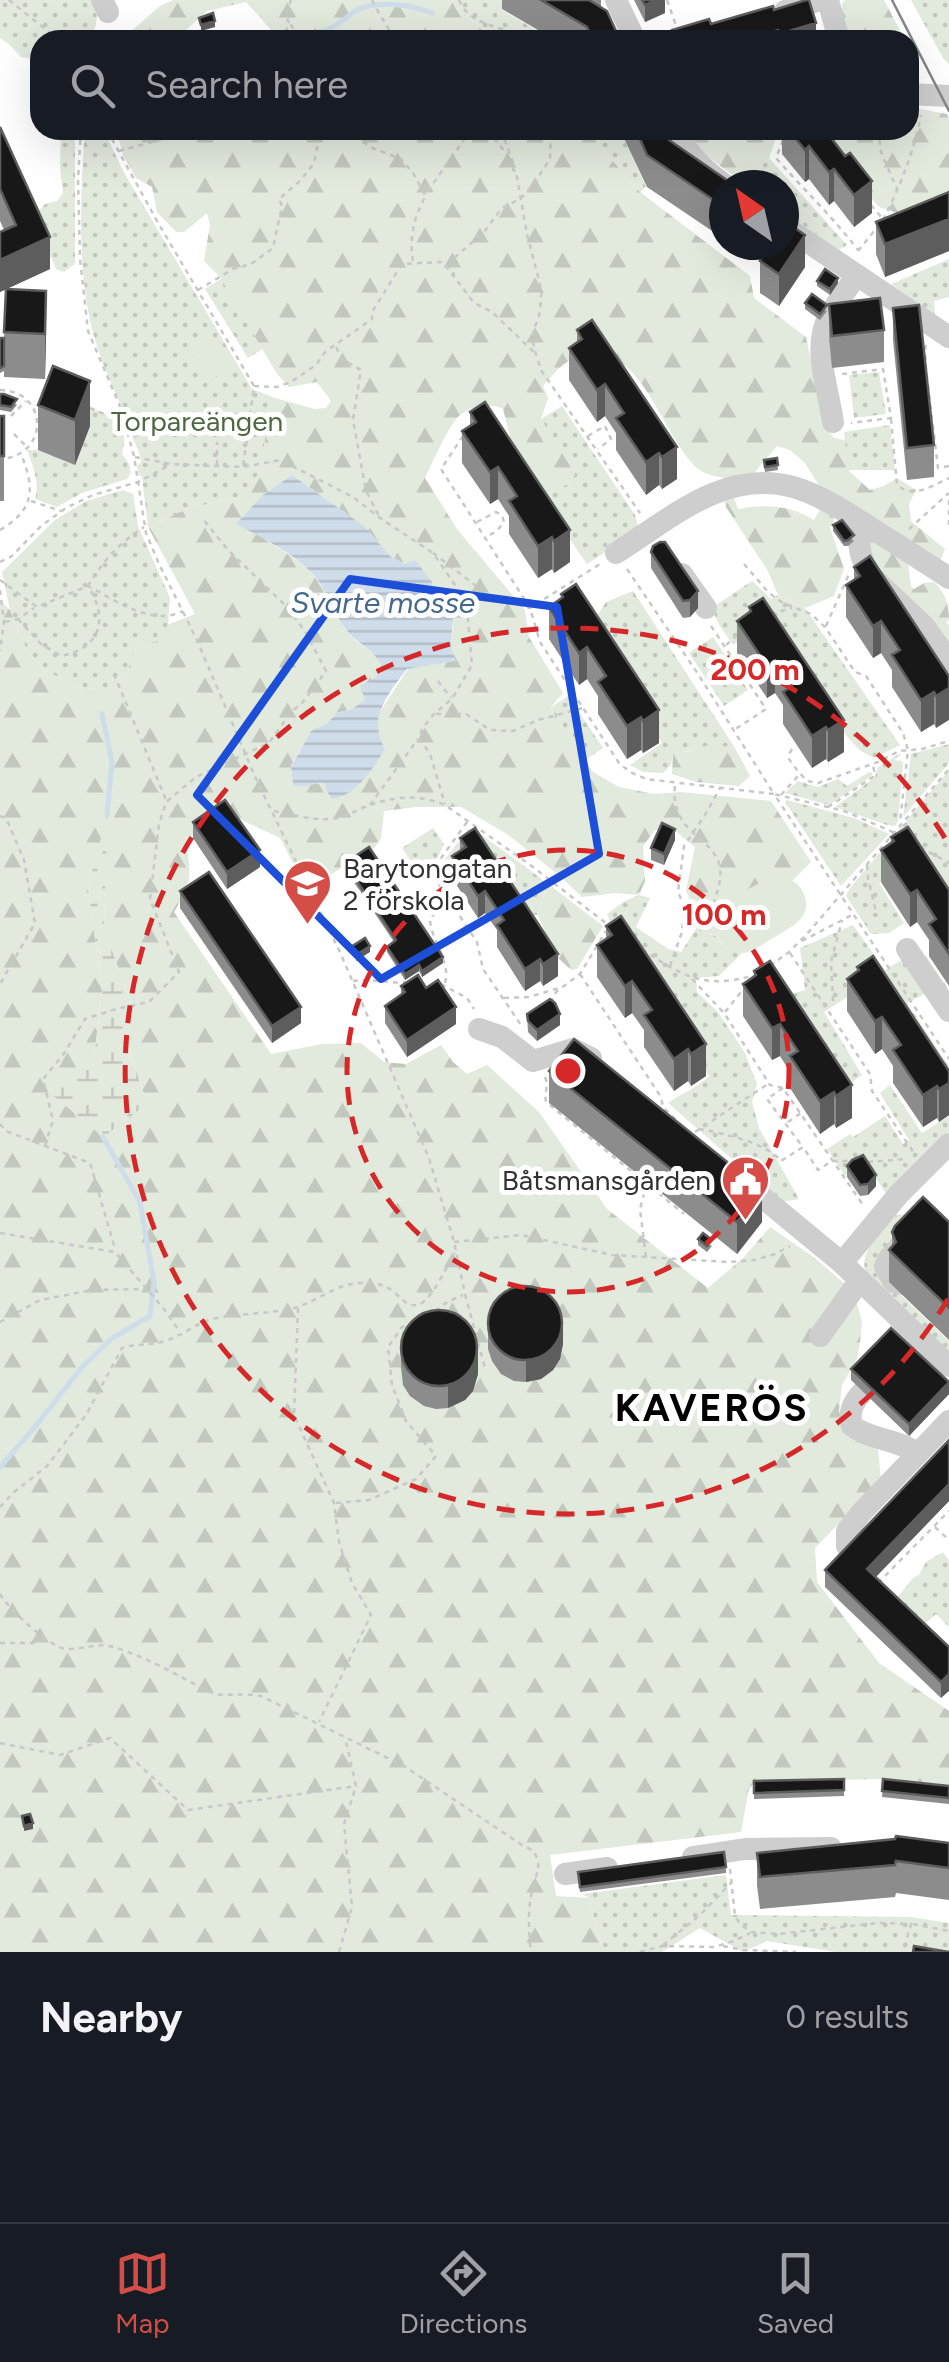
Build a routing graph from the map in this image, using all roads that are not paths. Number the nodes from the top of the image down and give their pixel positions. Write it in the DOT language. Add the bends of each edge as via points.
graph roads {
  1 [pos="616,0"];
  2 [pos="820,0"];
  3 [pos="828,0"];
  4 [pos="756,19"];
  5 [pos="630,30"];
  6 [pos="836,30"];
  7 [pos="949,96"];
  8 [pos="919,100"];
  9 [pos="682,140"];
  10 [pos="709,173"];
  11 [pos="799,235"];
  12 [pos="854,268"];
  13 [pos="940,336"];
  14 [pos="833,422"];
  15 [pos="864,523"];
  16 [pos="663,546"];
  17 [pos="616,553"];
  18 [pos="949,578"];
  19 [pos="706,608"];
  20 [pos="949,661"];
  21 [pos="908,949"];
  22 [pos="949,1011"];
  23 [pos="479,1029"];
  24 [pos="603,1068"];
  25 [pos="949,1144"];
  26 [pos="725,1166"];
  27 [pos="899,1194"];
  28 [pos="842,1263"];
  29 [pos="860,1280"];
  30 [pos="902,1284"];
  31 [pos="820,1336"];
  32 [pos="898,1359"];
  33 [pos="949,1366"];
  34 [pos="949,1421"];
  35 [pos="916,1453"];
  36 [pos="846,1546"];
  37 [pos="854,1847"];
  38 [pos="680,1859"];
  39 [pos="623,1866"];
  40 [pos="565,1874"];
  1 -- 5 [label="street"];
  2 -- 4 [label="street"];
  3 -- 6 [label="street"];
  7 -- 8 [label="street"];
  9 -- 10 [label="street"];
  11 -- 12 [label="street"];
  12 -- 13 [label="street"];
  12 -- 14 [label="street" via="823,331"];
  15 -- 16 [label="street" via="796,486 741,485 713,494"];
  15 -- 18 [label="street"];
  15 -- 20 [label="street" via="858,542 866,569"];
  16 -- 17 [label="street"];
  16 -- 19 [label="street"];
  21 -- 22 [label="street"];
  23 -- 24 [label="street" via="502,1037 533,1062 573,1048"];
  25 -- 27 [label="street"];
  26 -- 28 [label="street"];
  27 -- 28 [label="street"];
  27 -- 30 [label="street" via="926,1225 885,1267"];
  28 -- 29 [label="street"];
  29 -- 31 [label="street"];
  29 -- 33 [label="street"];
  32 -- 35 [label="street" via="854,1401 849,1418 860,1431"];
  34 -- 35 [label="street"];
  35 -- 36 [label="street" via="852,1524"];
  37 -- 38 [label="street"];
  39 -- 40 [label="street"];
}
